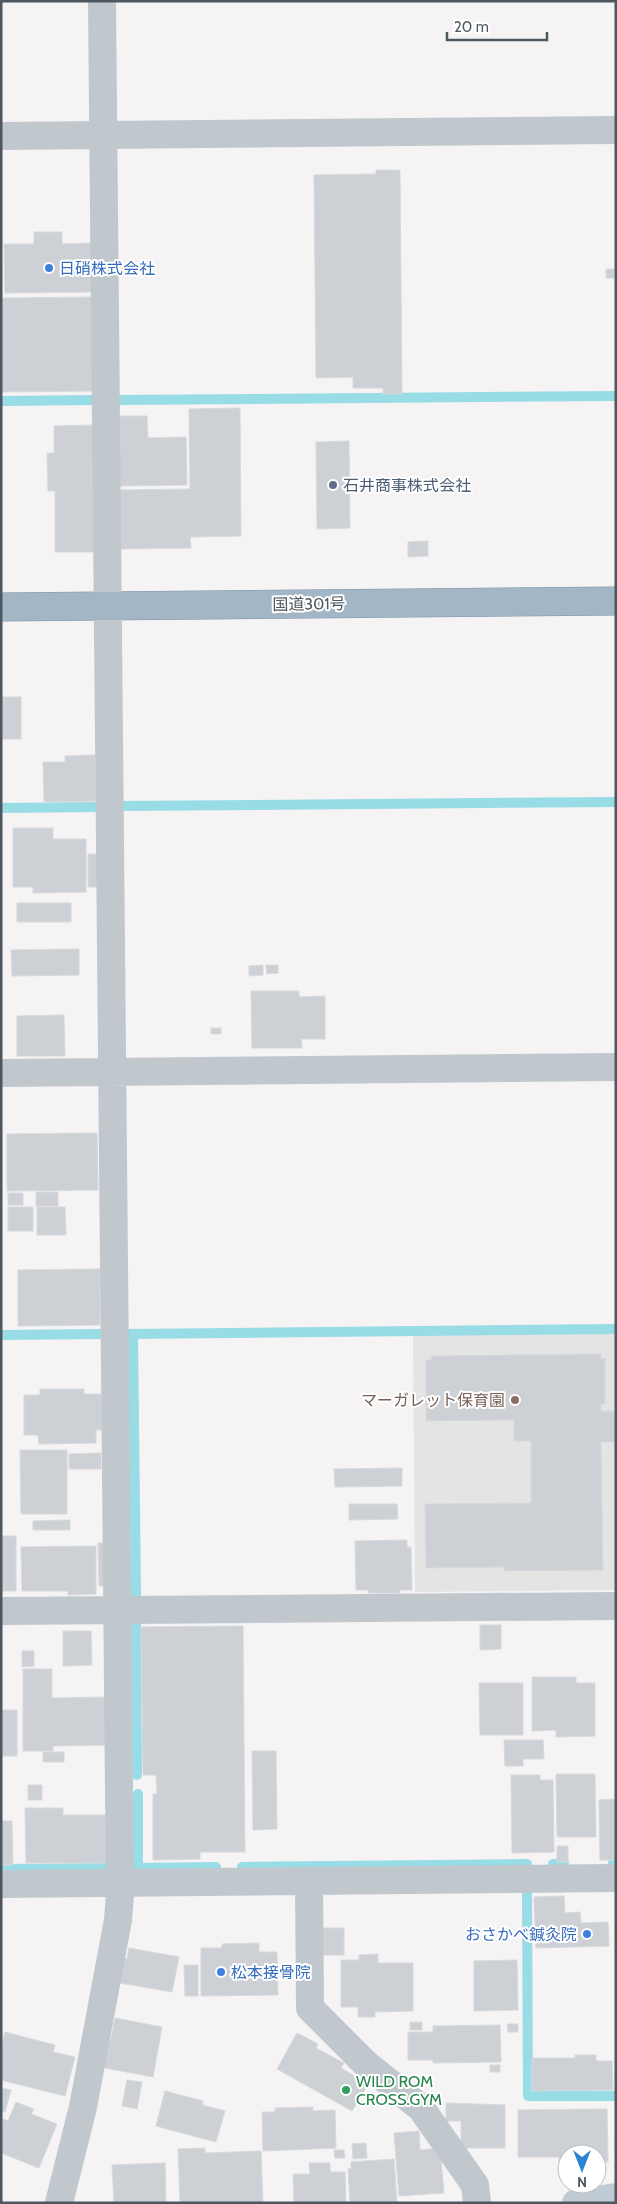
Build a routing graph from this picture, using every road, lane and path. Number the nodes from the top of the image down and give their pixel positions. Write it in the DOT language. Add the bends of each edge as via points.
graph roads {
  1 [pos="102,1"];
  2 [pos="616,130"];
  3 [pos="103,135"];
  4 [pos="1,136"];
  5 [pos="616,601"];
  6 [pos="108,606"];
  7 [pos="1,607"];
  8 [pos="616,1068"];
  9 [pos="112,1072"];
  10 [pos="1,1073"];
  11 [pos="616,1606"];
  12 [pos="118,1610"];
  13 [pos="1,1611"];
  14 [pos="616,1878"];
  15 [pos="309,1881"];
  16 [pos="120,1883"];
  17 [pos="1,1884"];
  18 [pos="616,2198"];
  19 [pos="59,2203"];
  20 [pos="477,2203"];
  21 [pos="576,2203"];
  1 -- 3 [label="street"];
  2 -- 3 [label="street"];
  3 -- 4 [label="street"];
  3 -- 6 [label="street"];
  5 -- 6 [label="highway, 国道301号"];
  6 -- 7 [label="highway, 国道301号"];
  6 -- 9 [label="street"];
  8 -- 9 [label="street"];
  9 -- 10 [label="street"];
  9 -- 12 [label="street"];
  11 -- 12 [label="street"];
  12 -- 13 [label="street"];
  12 -- 16 [label="street"];
  14 -- 15 [label="street"];
  15 -- 16 [label="street"];
  15 -- 20 [label="street" via="310,2008 366,2064 421,2108 475,2185"];
  16 -- 17 [label="street"];
  16 -- 19 [label="street" via="118,1920 87,2084"];
  18 -- 21 [label="main road"];
}
